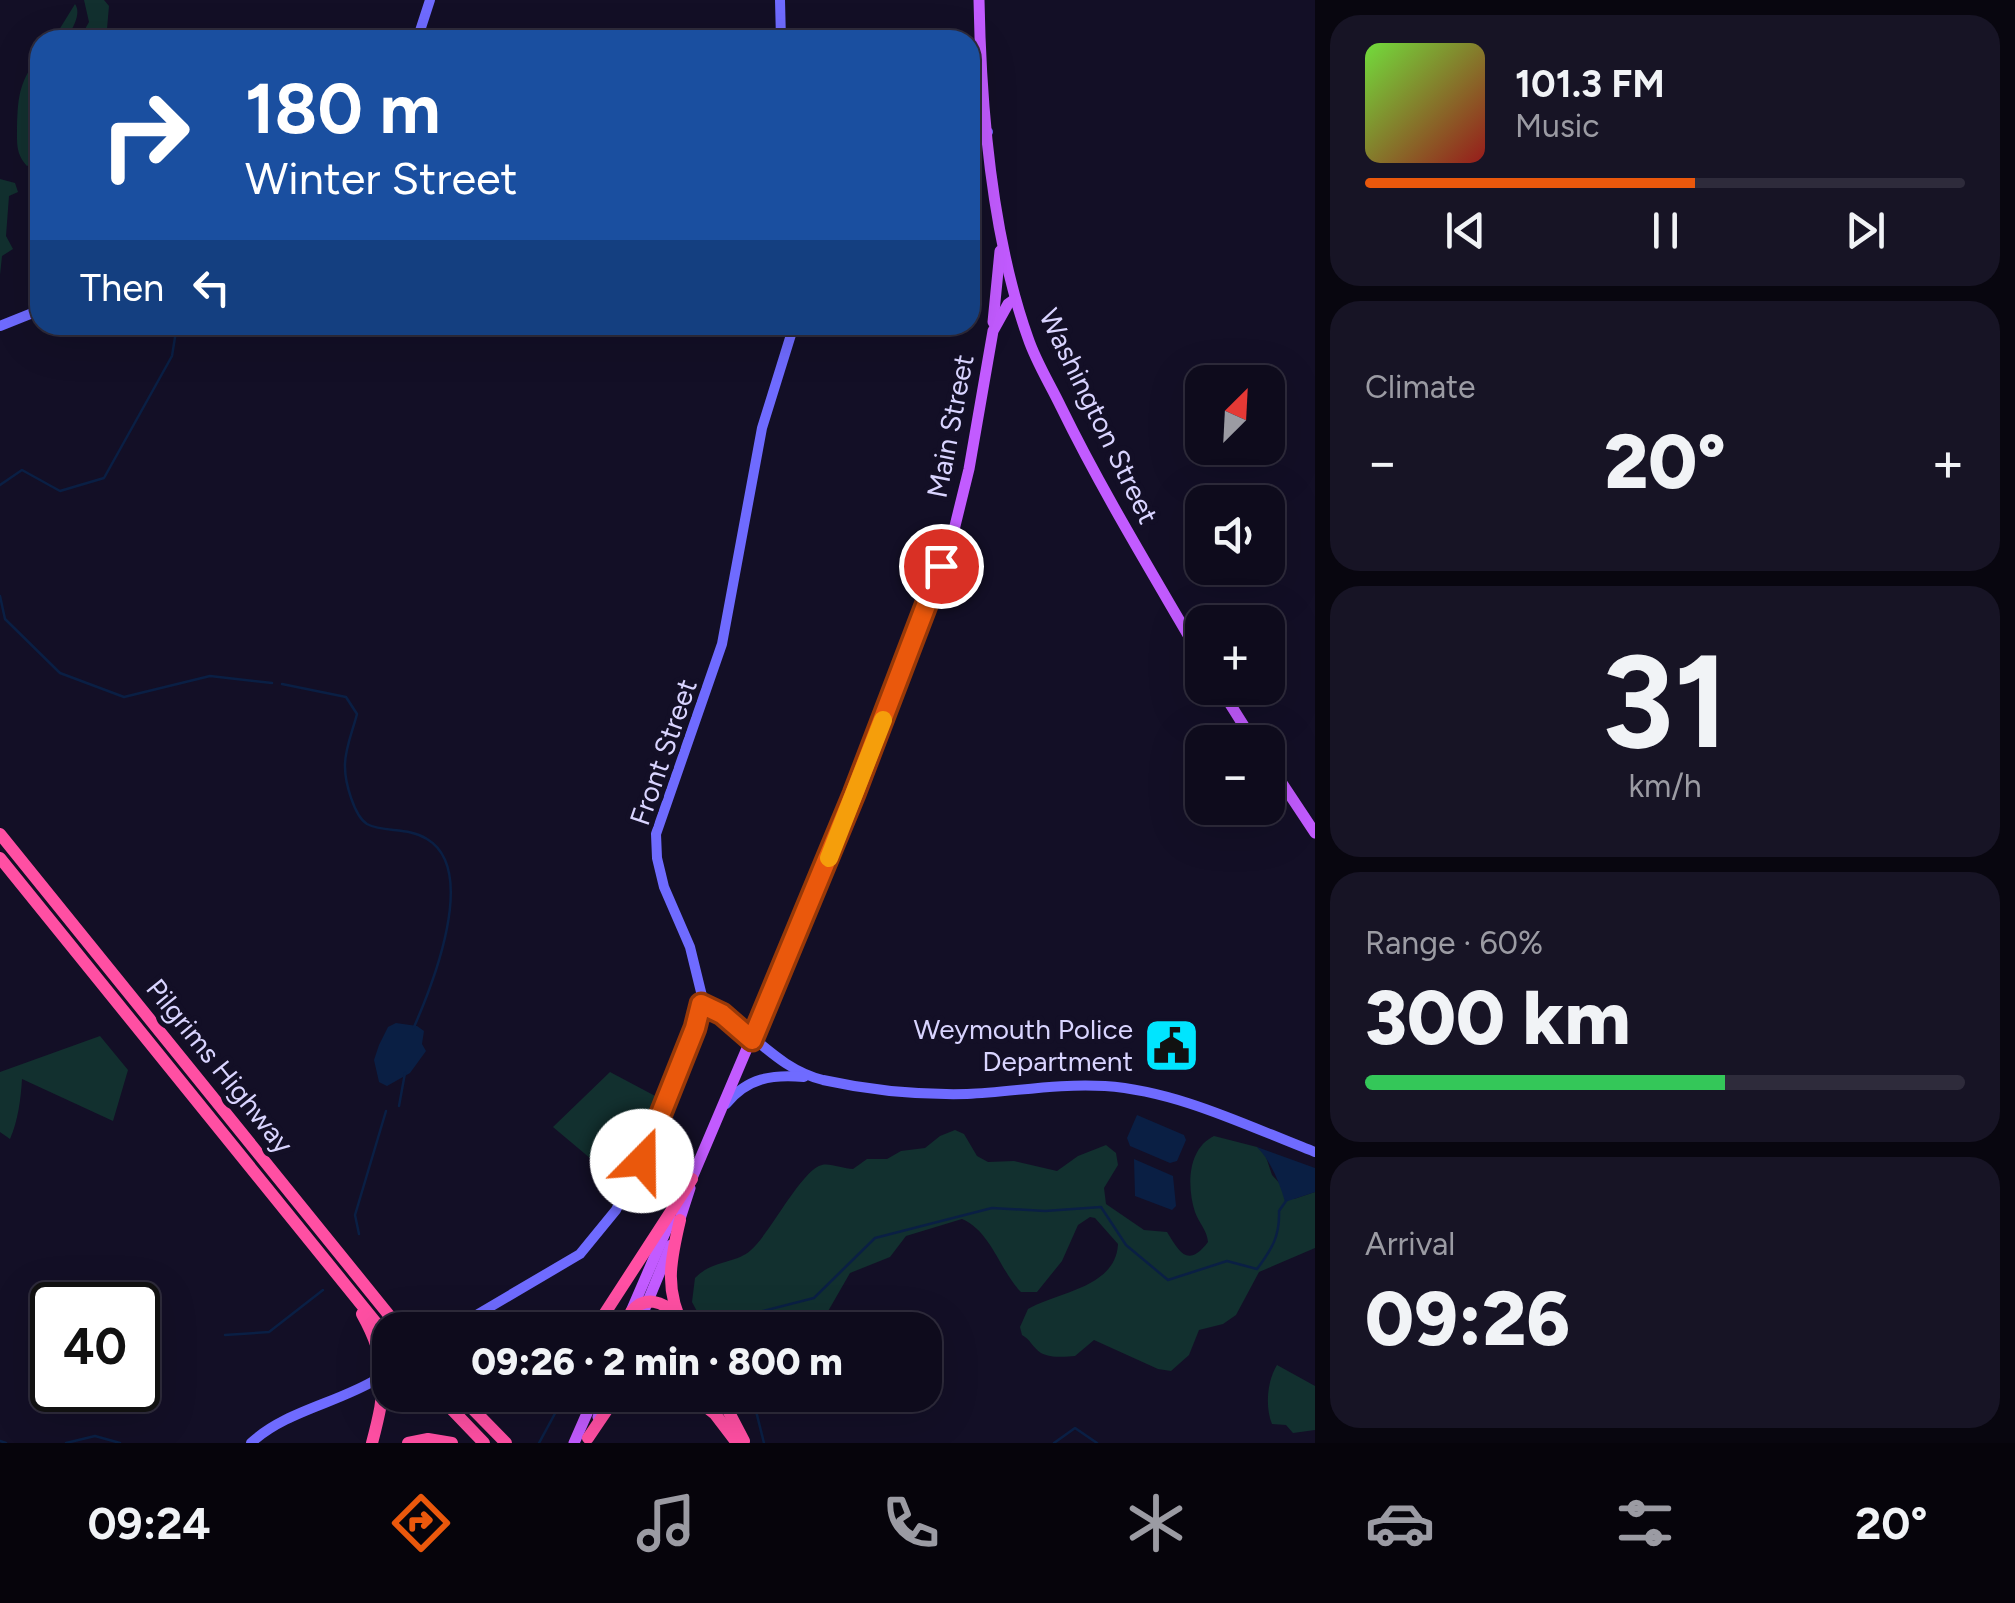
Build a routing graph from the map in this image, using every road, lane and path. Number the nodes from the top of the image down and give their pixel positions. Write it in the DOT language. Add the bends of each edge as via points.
graph roads {
  1 [pos="430,0"];
  2 [pos="780,0"];
  3 [pos="979,0"];
  4 [pos="420,30"];
  5 [pos="781,30"];
  6 [pos="980,30"];
  7 [pos="980,52"];
  8 [pos="980,131"];
  9 [pos="988,132"];
  10 [pos="1001,227"];
  11 [pos="1015,296"];
  12 [pos="994,310"];
  13 [pos="30,314"];
  14 [pos="0,326"];
  15 [pos="993,331"];
  16 [pos="791,335"];
  17 [pos="1185,629"];
  18 [pos="1285,788"];
  19 [pos="1315,833"];
  20 [pos="0,834"];
  21 [pos="0,858"];
  22 [pos="701,1004"];
  23 [pos="752,1040"];
  24 [pos="810,1076"];
  25 [pos="724,1106"];
  26 [pos="1315,1152"];
  27 [pos="692,1179"];
  28 [pos="680,1220"];
  29 [pos="327,1250"];
  30 [pos="648,1301"];
  31 [pos="384,1312"];
  32 [pos="394,1312"];
  33 [pos="482,1312"];
  34 [pos="606,1312"];
  35 [pos="631,1312"];
  36 [pos="643,1312"];
  37 [pos="671,1312"];
  38 [pos="677,1312"];
  39 [pos="372,1314"];
  40 [pos="372,1381"];
  41 [pos="454,1412"];
  42 [pos="475,1412"];
  43 [pos="590,1412"];
  44 [pos="598,1412"];
  45 [pos="604,1412"];
  46 [pos="712,1412"];
  47 [pos="729,1412"];
  48 [pos="582,1441"];
  49 [pos="252,1443"];
  50 [pos="372,1443"];
  51 [pos="408,1443"];
  52 [pos="452,1443"];
  53 [pos="484,1443"];
  54 [pos="506,1443"];
  55 [pos="737,1443"];
  56 [pos="746,1443"];
  1 -- 4 [label="street"];
  2 -- 5 [label="street"];
  3 -- 6 [label="main road, Washington Street"];
  7 -- 9 [label="main road, Washington Street"];
  8 -- 9 [label="street"];
  9 -- 10 [label="main road, Washington Street"];
  10 -- 11 [label="main road, Washington Street"];
  10 -- 12 [label="main road"];
  11 -- 12 [label="main road"];
  11 -- 15 [label="main road, Main Street"];
  11 -- 17 [label="main road, Washington Street" via="1036,357 1092,467"];
  12 -- 15 [label="main road"];
  13 -- 14 [label="street"];
  15 -- 23 [label="main road, Main Street" via="953,534"];
  16 -- 22 [label="street, Front Street" via="758,446 722,644 655,839 664,887 698,969"];
  18 -- 19 [label="main road"];
  20 -- 29 [label="highway, Pilgrims Highway"];
  21 -- 29 [label="highway, Pilgrims Highway" via="280,1204"];
  22 -- 23 [label="street"];
  22 -- 33 [label="street, Front Street" via="642,1161 609,1221 572,1260"];
  23 -- 24 [label="street"];
  23 -- 25 [label="main road, Main Street"];
  24 -- 25 [label="street" via="760,1078"];
  24 -- 26 [label="street" via="944,1094 1124,1088 1191,1104"];
  25 -- 27 [label="main road, Main Street"];
  27 -- 28 [label="main road, Main Street"];
  27 -- 34 [label="highway"];
  27 -- 35 [label="main road, Main Street"];
  28 -- 30 [label="main road, Main Street"];
  28 -- 38 [label="highway" via="670,1286"];
  29 -- 31 [label="highway, Pilgrims Highway"];
  29 -- 32 [label="highway"];
  29 -- 39 [label="highway, Pilgrims Highway"];
  29 -- 50 [label="highway" via="382,1359 384,1393"];
  30 -- 35 [label="highway"];
  30 -- 36 [label="main road, Main Street"];
  30 -- 37 [label="highway"];
  40 -- 49 [label="street, bridge" via="276,1425"];
  41 -- 53 [label="highway"];
  42 -- 54 [label="highway"];
  43 -- 48 [label="main road"];
  44 -- 48 [label="main road"];
  45 -- 48 [label="highway"];
  46 -- 55 [label="highway"];
  47 -- 56 [label="highway"];
  51 -- 52 [label="highway"];
}
